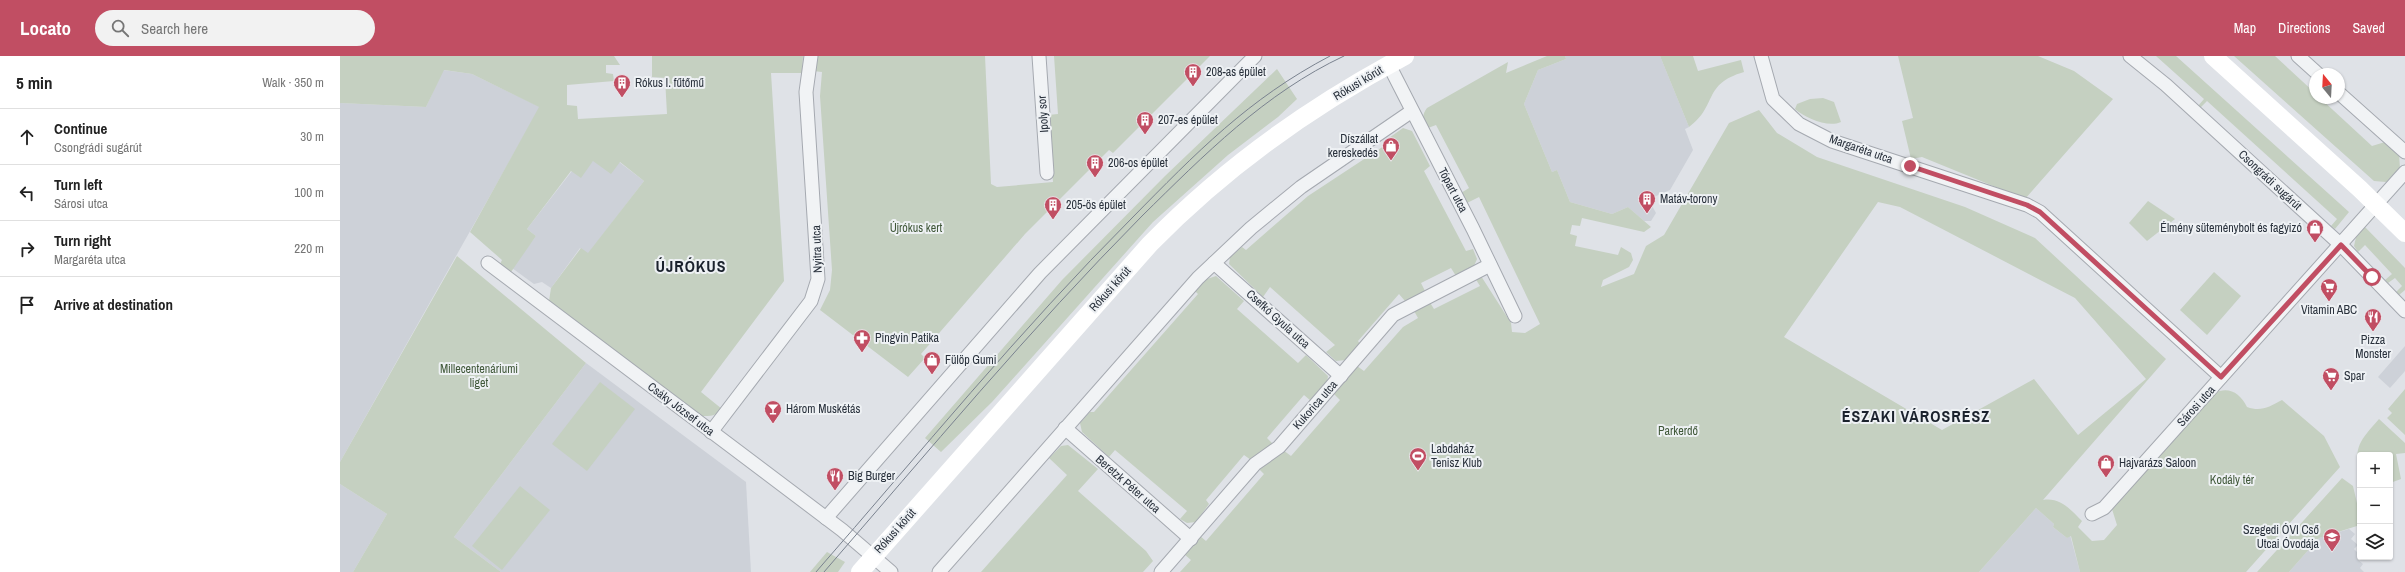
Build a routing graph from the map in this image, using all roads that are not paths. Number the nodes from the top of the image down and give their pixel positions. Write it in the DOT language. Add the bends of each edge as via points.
graph roads {
  1 [pos="811,56"];
  2 [pos="1039,56"];
  3 [pos="1255,56"];
  4 [pos="1405,56"];
  5 [pos="1761,56"];
  6 [pos="2130,56"];
  7 [pos="2213,56"];
  8 [pos="2298,56"];
  9 [pos="1387,60"];
  10 [pos="2311,68"];
  11 [pos="2345,98"];
  12 [pos="1412,111"];
  13 [pos="2405,152"];
  14 [pos="1047,172"];
  15 [pos="2405,172"];
  16 [pos="2375,203"];
  17 [pos="2405,233"];
  18 [pos="2341,245"];
  19 [pos="488,263"];
  20 [pos="1214,263"];
  21 [pos="1490,265"];
  22 [pos="2405,311"];
  23 [pos="1515,316"];
  24 [pos="1341,376"];
  25 [pos="2221,377"];
  26 [pos="1065,428"];
  27 [pos="711,432"];
  28 [pos="2092,514"];
  29 [pos="826,518"];
  30 [pos="1191,539"];
  31 [pos="873,556"];
  32 [pos="860,572"];
  33 [pos="891,572"];
  34 [pos="939,572"];
  35 [pos="1161,572"];
  1 -- 27 [label="street, Nyitra utca" via="806,92 818,279 811,301"];
  2 -- 14 [label="street, Ipoly sor"];
  3 -- 29 [label="street" via="1040,273"];
  4 -- 9 [label="main road, Rókusi körút"];
  5 -- 25 [label="street, Margaréta utca" via="1773,99 1799,124 1832,141 2027,205 2040,212"];
  6 -- 18 [label="street, Csongrádi sugárút" via="2172,90"];
  7 -- 16 [label="main road"];
  8 -- 10 [label="street"];
  9 -- 12 [label="street, Tópart utca"];
  9 -- 31 [label="main road, Rókusi körút" via="1269,140 1214,182 1170,223"];
  11 -- 13 [label="street"];
  12 -- 20 [label="street" via="1301,187 1251,228"];
  12 -- 21 [label="street, Tópart utca"];
  15 -- 16 [label="street, Sárosi utca"];
  16 -- 17 [label="main road"];
  16 -- 18 [label="street, Sárosi utca"];
  18 -- 22 [label="street, Csongrádi sugárút"];
  18 -- 25 [label="street, Sárosi utca"];
  19 -- 27 [label="street, Csáky József utca"];
  20 -- 24 [label="street, Csefkó Gyula utca"];
  20 -- 26 [label="street"];
  21 -- 23 [label="street, Tópart utca"];
  21 -- 24 [label="street, Kukorica utca" via="1393,315"];
  24 -- 30 [label="street, Kukorica utca" via="1279,447 1255,464"];
  25 -- 28 [label="street, Sárosi utca" via="2104,508"];
  26 -- 30 [label="street, Beretzk Péter utca"];
  26 -- 34 [label="street"];
  27 -- 29 [label="street, Csáky József utca"];
  29 -- 31 [label="street, Csáky József utca"];
  30 -- 35 [label="street, Kukorica utca"];
  31 -- 32 [label="main road, Rókusi körút"];
  31 -- 33 [label="street, Csáky József utca"];
}
